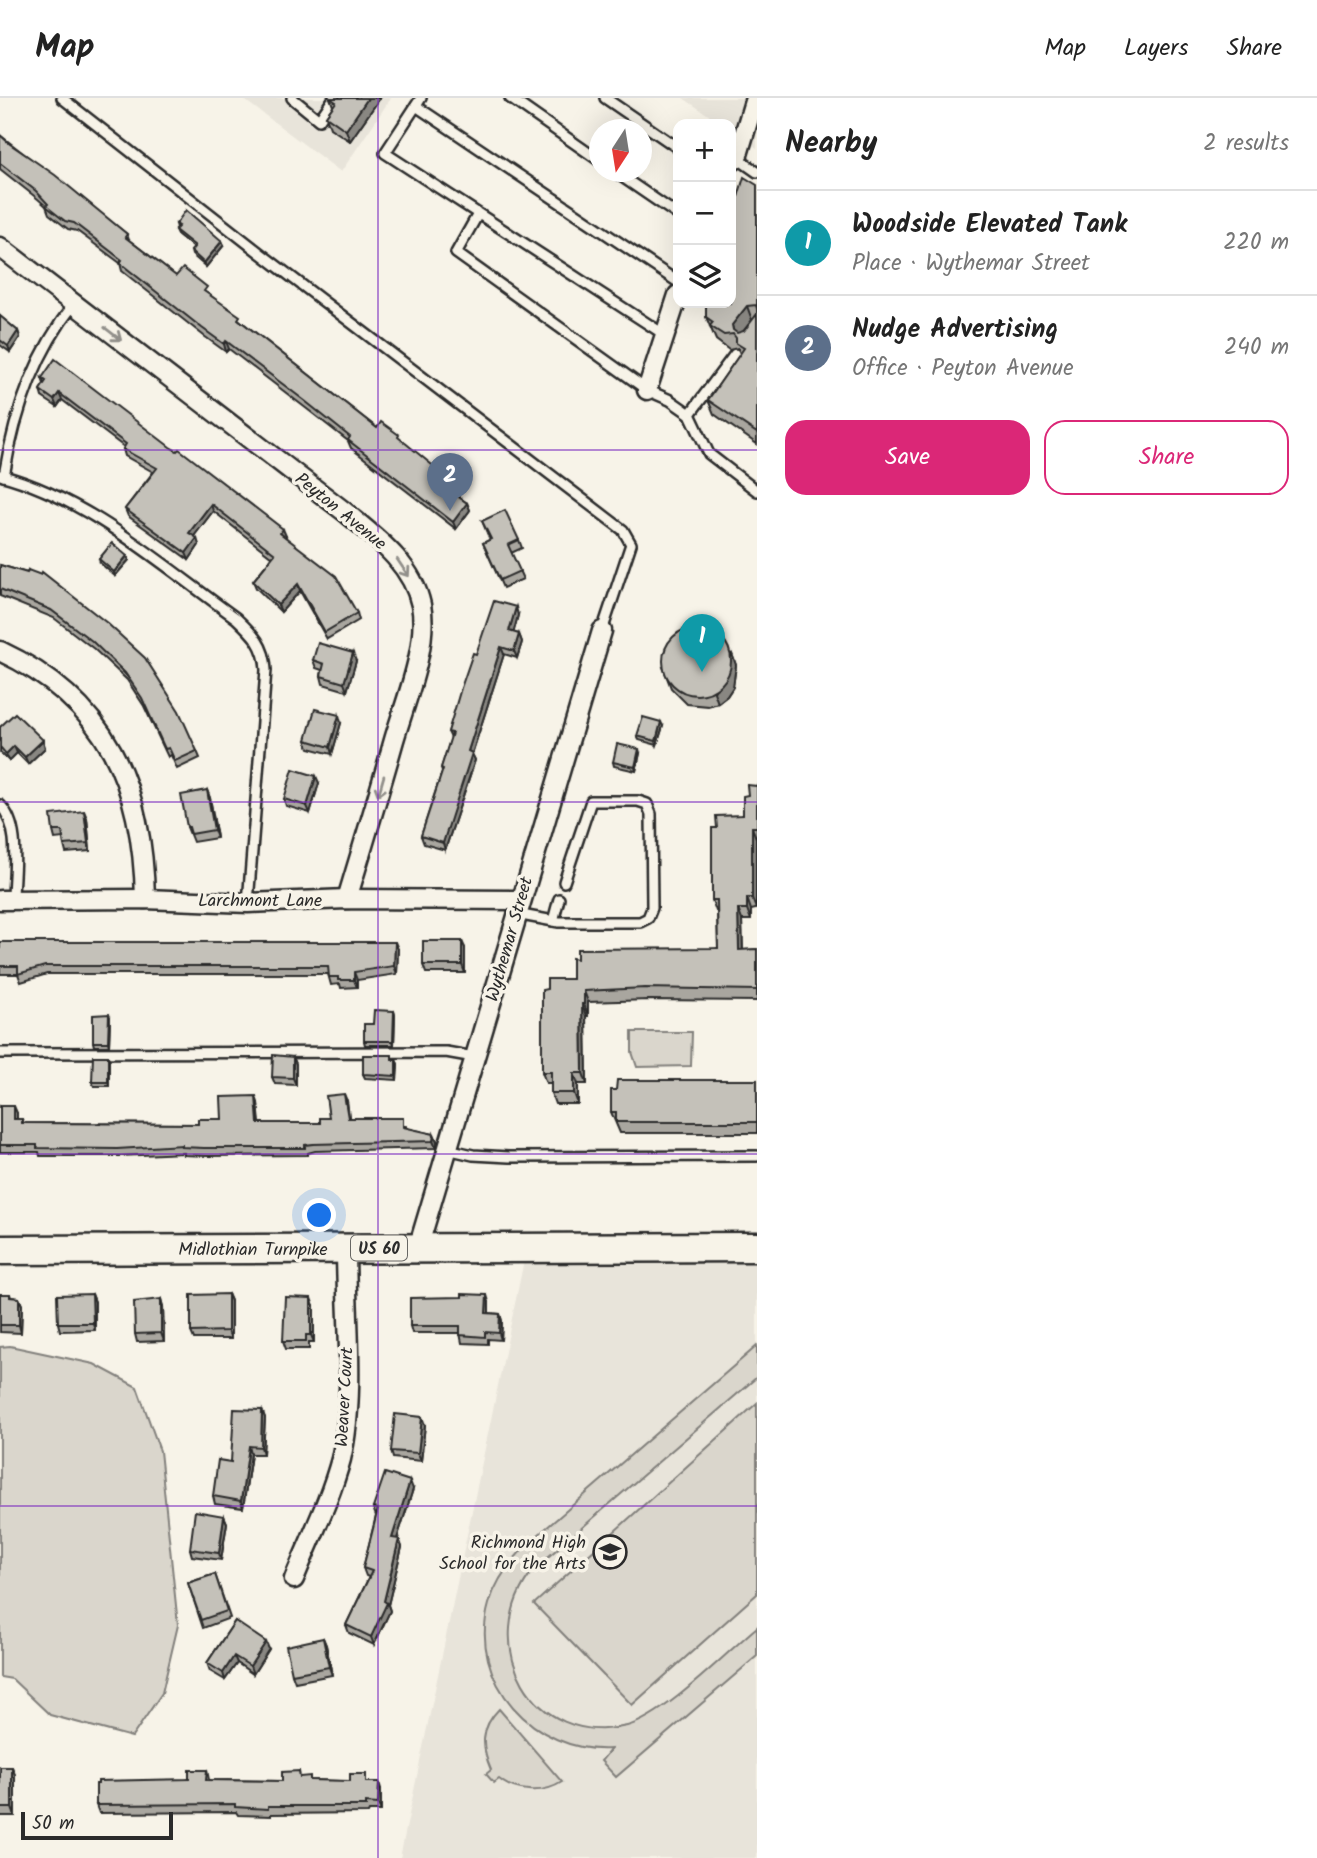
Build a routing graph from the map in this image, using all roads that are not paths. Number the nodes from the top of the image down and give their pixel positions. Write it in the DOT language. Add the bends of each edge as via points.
graph roads {
  1 [pos="62,98"];
  2 [pos="292,98"];
  3 [pos="334,98"];
  4 [pos="510,98"];
  5 [pos="605,98"];
  6 [pos="755,98"];
  7 [pos="419,102"];
  8 [pos="673,145"];
  9 [pos="589,153"];
  10 [pos="736,154"];
  11 [pos="736,161"];
  12 [pos="757,172"];
  13 [pos="630,182"];
  14 [pos="673,212"];
  15 [pos="478,214"];
  16 [pos="0,247"];
  17 [pos="673,279"];
  18 [pos="74,304"];
  19 [pos="674,308"];
  20 [pos="666,336"];
  21 [pos="735,354"];
  22 [pos="647,390"];
  23 [pos="690,414"];
  24 [pos="2,476"];
  25 [pos="757,491"];
  26 [pos="602,631"];
  27 [pos="0,651"];
  28 [pos="0,805"];
  29 [pos="564,882"];
  30 [pos="145,899"];
  31 [pos="348,899"];
  32 [pos="559,899"];
  33 [pos="6,900"];
  34 [pos="248,903"];
  35 [pos="518,907"];
  36 [pos="553,921"];
  37 [pos="0,1052"];
  38 [pos="474,1056"];
  39 [pos="447,1149"];
  40 [pos="757,1156"];
  41 [pos="757,1247"];
  42 [pos="418,1248"];
  43 [pos="346,1249"];
  44 [pos="0,1250"];
  45 [pos="294,1579"];
  1 -- 26 [label="lane" via="623,530 631,544"];
  2 -- 3 [label="lane" via="319,120"];
  4 -- 9 [label="lane"];
  5 -- 8 [label="lane"];
  6 -- 10 [label="street"];
  7 -- 15 [label="lane" via="385,153"];
  7 -- 17 [label="lane"];
  11 -- 12 [label="lane"];
  13 -- 14 [label="lane"];
  15 -- 20 [label="lane"];
  15 -- 22 [label="lane" via="456,253"];
  16 -- 18 [label="street, Peyton Avenue"];
  18 -- 24 [label="lane" via="48,342 30,381 11,433"];
  18 -- 31 [label="street, Peyton Avenue, one-way" via="345,512 391,550 410,579 421,605 422,633"];
  19 -- 20 [label="street"];
  20 -- 22 [label="street"];
  21 -- 23 [label="lane"];
  22 -- 23 [label="lane"];
  23 -- 25 [label="lane" via="709,454"];
  24 -- 34 [label="lane" via="99,517 236,618 262,646 266,670"];
  26 -- 35 [label="street, Wythemar Street"];
  27 -- 30 [label="street" via="28,664 77,702 115,755 133,801"];
  28 -- 33 [label="lane" via="12,824"];
  29 -- 36 [label="lane" via="591,801 647,804 651,814 652,908 648,918 640,922"];
  30 -- 33 [label="street, Larchmont Lane"];
  30 -- 34 [label="street, Larchmont Lane"];
  31 -- 34 [label="street, Larchmont Lane"];
  31 -- 35 [label="street, Larchmont Lane"];
  32 -- 36 [label="lane"];
  35 -- 36 [label="lane"];
  35 -- 38 [label="street, Wythemar Street"];
  37 -- 38 [label="lane" via="446,1052"];
  38 -- 39 [label="street, Wythemar Street"];
  39 -- 40 [label="lane" via="509,1157"];
  39 -- 42 [label="street, Wythemar Street"];
  41 -- 42 [label="main road, Midlothian Turnpike / US 60"];
  42 -- 43 [label="main road, Midlothian Turnpike / US 60"];
  43 -- 44 [label="main road, Midlothian Turnpike / US 60"];
  43 -- 45 [label="street, Weaver Court" via="347,1416 341,1457"];
}
